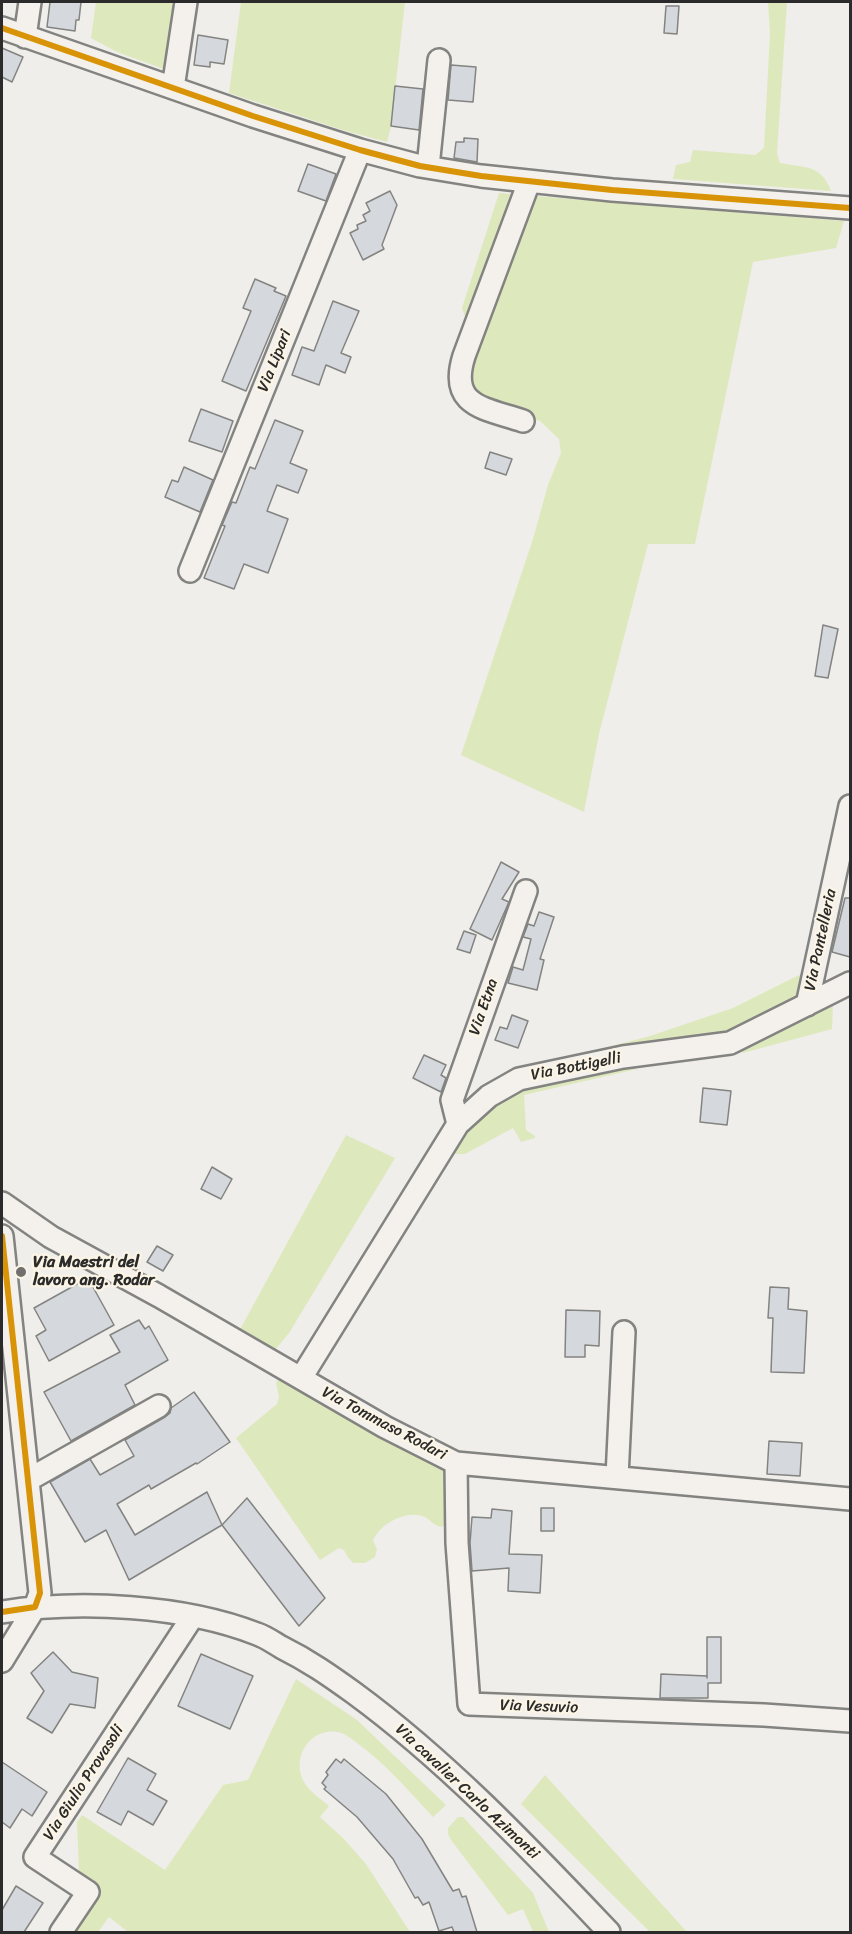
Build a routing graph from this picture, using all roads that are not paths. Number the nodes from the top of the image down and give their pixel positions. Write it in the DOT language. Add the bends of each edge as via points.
graph roads {
  1 [pos="30,2"];
  2 [pos="186,2"];
  3 [pos="2,28"];
  4 [pos="25,37"];
  5 [pos="439,60"];
  6 [pos="173,88"];
  7 [pos="360,150"];
  8 [pos="428,167"];
  9 [pos="527,182"];
  10 [pos="850,208"];
  11 [pos="523,421"];
  12 [pos="190,571"];
  13 [pos="850,806"];
  14 [pos="526,891"];
  15 [pos="850,983"];
  16 [pos="807,1005"];
  17 [pos="458,1124"];
  18 [pos="2,1203"];
  19 [pos="2,1236"];
  20 [pos="624,1332"];
  21 [pos="301,1378"];
  22 [pos="159,1406"];
  23 [pos="456,1463"];
  24 [pos="617,1477"];
  25 [pos="28,1480"];
  26 [pos="850,1499"];
  27 [pos="35,1607"];
  28 [pos="2,1612"];
  29 [pos="194,1616"];
  30 [pos="2,1661"];
  31 [pos="850,1721"];
  32 [pos="61,1932"];
  33 [pos="609,1932"];
  1 -- 4 [label="street"];
  2 -- 6 [label="street"];
  3 -- 4 [label="street"];
  4 -- 6 [label="street"];
  5 -- 8 [label="street"];
  6 -- 7 [label="street"];
  7 -- 8 [label="street"];
  7 -- 12 [label="street, Via Lipari"];
  8 -- 9 [label="street"];
  9 -- 10 [label="street"];
  9 -- 11 [label="street" via="459,376 467,399"];
  13 -- 16 [label="street, Via Pantelleria"];
  14 -- 17 [label="street, Via Etna" via="452,1100"];
  15 -- 16 [label="street, Via Bottigelli"];
  16 -- 17 [label="street, Via Bottigelli" via="730,1043 623,1058 519,1079 489,1096"];
  17 -- 21 [label="street, Via Bottigelli"];
  18 -- 21 [label="street, Via Tommaso Rodari" via="51,1237"];
  19 -- 25 [label="street"];
  20 -- 24 [label="street"];
  21 -- 23 [label="street, Via Tommaso Rodari"];
  22 -- 25 [label="street"];
  23 -- 24 [label="street, Via Tommaso Rodari"];
  23 -- 31 [label="street, Via Vesuvio" via="457,1543 469,1704 764,1714"];
  24 -- 26 [label="street, Via Tommaso Rodari"];
  25 -- 27 [label="street" via="40,1593"];
  27 -- 28 [label="street, Via cavalier Carlo Azimonti"];
  27 -- 29 [label="street, Via cavalier Carlo Azimonti" via="92,1606"];
  27 -- 30 [label="street"];
  29 -- 32 [label="street, Via Giulio Provasoli" via="35,1857 88,1892"];
  29 -- 33 [label="street, Via cavalier Carlo Azimonti" via="258,1634 316,1666 378,1711 434,1757"];
}
